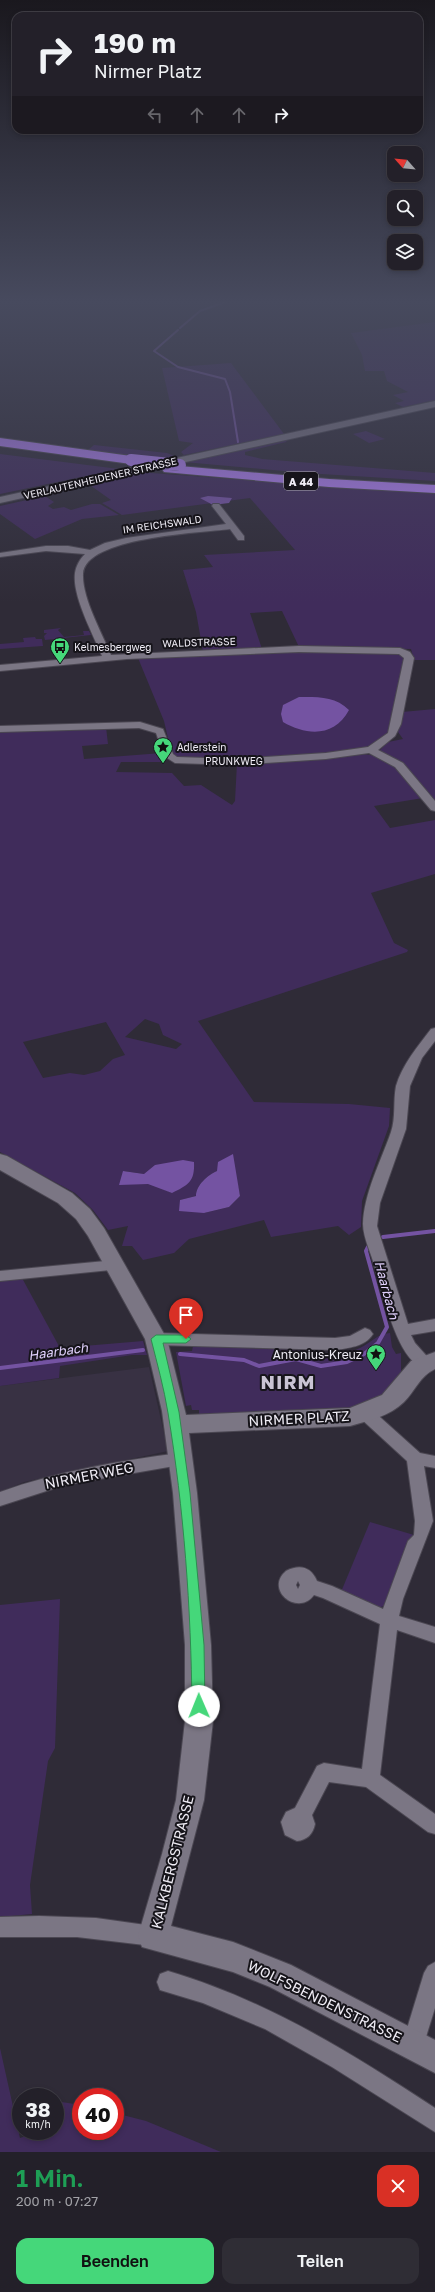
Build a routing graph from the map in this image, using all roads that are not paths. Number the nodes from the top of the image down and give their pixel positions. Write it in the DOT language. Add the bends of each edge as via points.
graph roads {
  1 [pos="435,404"];
  2 [pos="0,442"];
  3 [pos="0,449"];
  4 [pos="125,461"];
  5 [pos="174,467"];
  6 [pos="435,485"];
  7 [pos="435,489"];
  8 [pos="0,500"];
  9 [pos="216,506"];
  10 [pos="232,526"];
  11 [pos="241,538"];
  12 [pos="91,553"];
  13 [pos="0,555"];
  14 [pos="400,651"];
  15 [pos="108,658"];
  16 [pos="0,668"];
  17 [pos="0,729"];
  18 [pos="370,750"];
  19 [pos="435,808"];
  20 [pos="435,1032"];
  21 [pos="0,1161"];
  22 [pos="116,1265"];
  23 [pos="0,1276"];
  24 [pos="435,1325"];
  25 [pos="402,1330"];
  26 [pos="364,1334"];
  27 [pos="156,1339"];
  28 [pos="430,1361"];
  29 [pos="365,1413"];
  30 [pos="175,1424"];
  31 [pos="415,1458"];
  32 [pos="180,1459"];
  33 [pos="435,1462"];
  34 [pos="0,1499"];
  35 [pos="310,1587"];
  36 [pos="389,1620"];
  37 [pos="435,1635"];
  38 [pos="370,1779"];
  39 [pos="301,1817"];
  40 [pos="435,1825"];
  41 [pos="0,1927"];
  42 [pos="153,1936"];
  43 [pos="435,1973"];
  44 [pos="168,1982"];
  45 [pos="424,2051"];
  46 [pos="435,2120"];
  1 -- 8 [label="street, VERLAUTENHEIDENER STRASSE"];
  2 -- 4 [label="highway, A 44"];
  3 -- 4 [label="highway, A 44"];
  4 -- 5 [label="highway, A 44"];
  5 -- 6 [label="highway, A 44"];
  5 -- 7 [label="highway, A 44" via="329,483"];
  9 -- 10 [label="street"];
  10 -- 11 [label="street"];
  10 -- 12 [label="street, IM REICHSWALD" via="126,540 109,544"];
  12 -- 13 [label="street" via="63,547 48,547"];
  12 -- 15 [label="street, IM REICHSWALD" via="78,574 86,604"];
  14 -- 15 [label="street, WALDSTRASSE" via="299,649"];
  14 -- 18 [label="street, PRUNKWEG" via="409,658 396,724 392,734"];
  15 -- 16 [label="street, WALDSTRASSE"];
  17 -- 18 [label="street, PRUNKWEG" via="140,725 160,731 169,756 175,760 238,762"];
  18 -- 19 [label="street" via="399,765"];
  20 -- 25 [label="street" via="416,1058 403,1086 399,1129 374,1203 370,1226"];
  21 -- 22 [label="street, KALKBERGSTRASSE" via="65,1198 83,1214"];
  22 -- 23 [label="street"];
  22 -- 27 [label="street, KALKBERGSTRASSE"];
  24 -- 25 [label="street"];
  25 -- 28 [label="street" via="409,1346"];
  26 -- 27 [label="street" via="354,1341 335,1344"];
  27 -- 30 [label="street, KALKBERGSTRASSE" via="167,1377"];
  28 -- 29 [label="street, NIRMER PLATZ" via="416,1368 391,1400"];
  29 -- 30 [label="street, NIRMER PLATZ" via="350,1417"];
  29 -- 31 [label="street"];
  30 -- 32 [label="street, KALKBERGSTRASSE"];
  31 -- 33 [label="street"];
  31 -- 36 [label="street" via="424,1521 394,1599"];
  32 -- 34 [label="street, NIRMER WEG" via="27,1488"];
  32 -- 42 [label="street, KALKBERGSTRASSE" via="198,1645 199,1721 190,1800"];
  35 -- 36 [label="street" via="326,1591"];
  36 -- 37 [label="street"];
  36 -- 38 [label="street"];
  38 -- 39 [label="street" via="324,1772"];
  38 -- 40 [label="street"];
  41 -- 42 [label="street, WOLFSBENDENSTRASSE" via="86,1927"];
  42 -- 45 [label="street, WOLFSBENDENSTRASSE" via="233,1957 280,1976"];
  43 -- 45 [label="street"];
  44 -- 46 [label="street" via="219,1998 263,2018 326,2051"];
}
